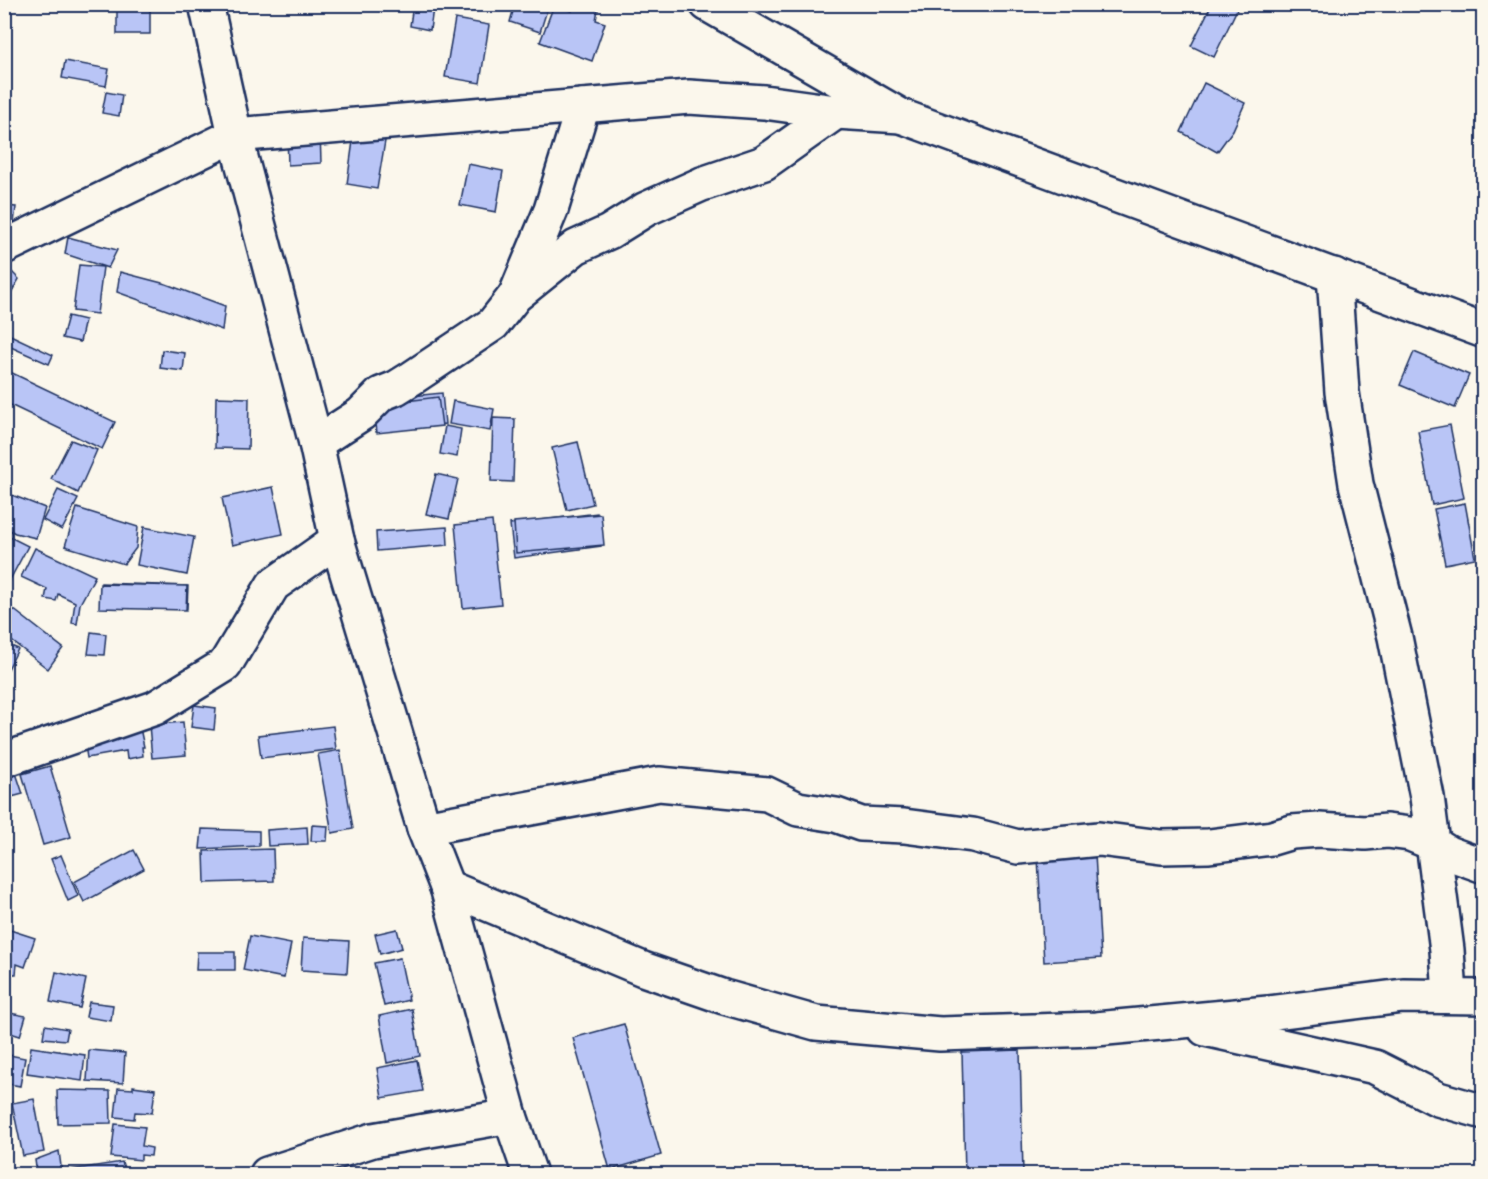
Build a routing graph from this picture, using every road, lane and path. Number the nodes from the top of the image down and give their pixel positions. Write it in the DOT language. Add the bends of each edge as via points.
graph roads {
  1 [pos="206,4"];
  2 [pos="707,4"];
  3 [pos="583,106"];
  4 [pos="836,112"];
  5 [pos="901,116"];
  6 [pos="235,135"];
  7 [pos="4,247"];
  8 [pos="1334,275"];
  9 [pos="515,296"];
  10 [pos="1484,331"];
  11 [pos="315,443"];
  12 [pos="337,540"];
  13 [pos="4,760"];
  14 [pos="424,828"];
  15 [pos="1432,843"];
  16 [pos="1484,866"];
  17 [pos="447,887"];
  18 [pos="1450,996"];
  19 [pos="1484,996"];
  20 [pos="1168,1024"];
  21 [pos="1484,1112"];
  22 [pos="510,1116"];
  23 [pos="267,1174"];
  24 [pos="530,1174"];
  1 -- 6 [label="street"];
  2 -- 5 [label="street"];
  3 -- 4 [label="street" via="689,97"];
  3 -- 6 [label="street"];
  3 -- 9 [label="street" via="551,210"];
  4 -- 5 [label="street"];
  4 -- 9 [label="street" via="764,163 646,209 576,247"];
  5 -- 8 [label="street"];
  6 -- 7 [label="street"];
  6 -- 11 [label="street"];
  8 -- 10 [label="street"];
  8 -- 15 [label="street" via="1342,392 1356,484 1395,637 1427,797"];
  9 -- 11 [label="street" via="494,324 381,394 361,414"];
  11 -- 12 [label="street"];
  12 -- 13 [label="street" via="273,585 225,665 155,708"];
  12 -- 14 [label="street"];
  14 -- 15 [label="street" via="659,784 767,794 798,808 861,824 973,835 1018,847 1099,839 1161,847 1209,846 1319,830 1388,831"];
  14 -- 17 [label="street"];
  15 -- 16 [label="street"];
  15 -- 18 [label="street"];
  17 -- 20 [label="street" via="643,969 816,1023 940,1034"];
  17 -- 22 [label="street"];
  18 -- 19 [label="street"];
  18 -- 20 [label="street" via="1403,996"];
  20 -- 21 [label="street" via="1374,1067 1438,1099"];
  22 -- 23 [label="street" via="373,1140"];
  22 -- 24 [label="street"];
}
